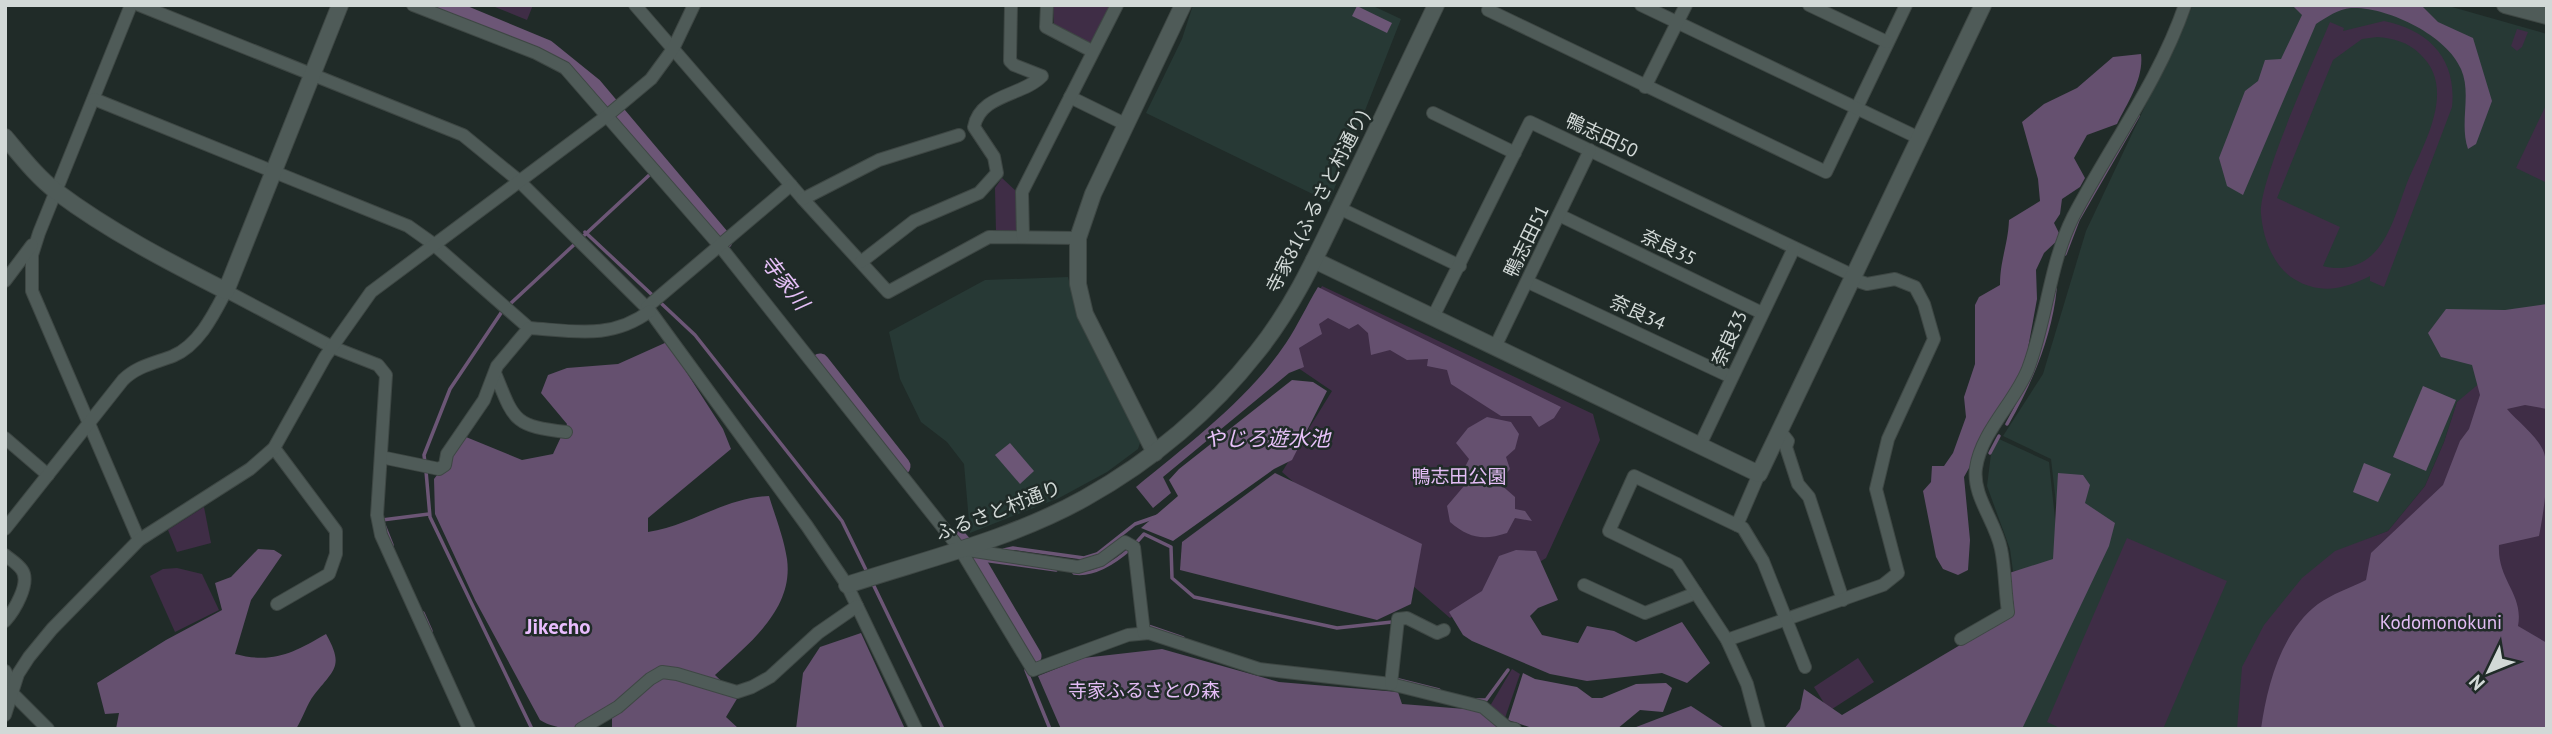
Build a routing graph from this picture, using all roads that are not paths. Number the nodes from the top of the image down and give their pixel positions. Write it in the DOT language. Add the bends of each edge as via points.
graph roads {
  1 [pos="131,5"];
  2 [pos="139,5"];
  3 [pos="341,5"];
  4 [pos="413,5"];
  5 [pos="635,5"];
  6 [pos="694,5"];
  7 [pos="1011,5"];
  8 [pos="1047,5"];
  9 [pos="1117,5"];
  10 [pos="1183,5"];
  11 [pos="1436,5"];
  12 [pos="1490,5"];
  13 [pos="1641,5"];
  14 [pos="1686,5"];
  15 [pos="1809,5"];
  16 [pos="1906,5"];
  17 [pos="1983,5"];
  18 [pos="2185,5"];
  19 [pos="2505,5"];
  20 [pos="2547,16"];
  21 [pos="1677,23"];
  22 [pos="1887,42"];
  23 [pos="673,49"];
  24 [pos="1092,51"];
  25 [pos="313,75"];
  26 [pos="1646,87"];
  27 [pos="1070,97"];
  28 [pos="94,99"];
  29 [pos="1856,108"];
  30 [pos="1433,113"];
  31 [pos="608,115"];
  32 [pos="1127,125"];
  33 [pos="959,135"];
  34 [pos="5,136"];
  35 [pos="1919,138"];
  36 [pos="1590,150"];
  37 [pos="1516,153"];
  38 [pos="274,171"];
  39 [pos="518,180"];
  40 [pos="790,185"];
  41 [pos="57,191"];
  42 [pos="803,199"];
  43 [pos="1339,208"];
  44 [pos="1559,215"];
  45 [pos="1023,237"];
  46 [pos="1078,239"];
  47 [pos="37,240"];
  48 [pos="432,243"];
  49 [pos="720,246"];
  50 [pos="1794,248"];
  51 [pos="1314,260"];
  52 [pos="860,262"];
  53 [pos="1460,266"];
  54 [pos="1853,278"];
  55 [pos="5,281"];
  56 [pos="1528,282"];
  57 [pos="226,291"];
  58 [pos="648,309"];
  59 [pos="1762,313"];
  60 [pos="1433,317"];
  61 [pos="529,328"];
  62 [pos="332,347"];
  63 [pos="1495,347"];
  64 [pos="495,373"];
  65 [pos="1731,377"];
  66 [pos="88,422"];
  67 [pos="566,432"];
  68 [pos="1780,432"];
  69 [pos="5,438"];
  70 [pos="1700,445"];
  71 [pos="274,448"];
  72 [pos="1155,453"];
  73 [pos="381,457"];
  74 [pos="1759,474"];
  75 [pos="48,475"];
  76 [pos="1737,525"];
  77 [pos="5,529"];
  78 [pos="139,540"];
  79 [pos="960,549"];
  80 [pos="5,555"];
  81 [pos="847,585"];
  82 [pos="1584,585"];
  83 [pos="1696,593"];
  84 [pos="1843,600"];
  85 [pos="277,604"];
  86 [pos="857,607"];
  87 [pos="1784,620"];
  88 [pos="5,621"];
  89 [pos="1444,630"];
  90 [pos="1144,633"];
  91 [pos="1961,639"];
  92 [pos="1727,640"];
  93 [pos="1805,667"];
  94 [pos="5,671"];
  95 [pos="1391,684"];
  96 [pos="13,690"];
  97 [pos="5,715"];
  98 [pos="48,729"];
  99 [pos="469,729"];
  100 [pos="581,729"];
  101 [pos="916,729"];
  102 [pos="1515,729"];
  103 [pos="1759,729"];
  1 -- 28 [label="street"];
  2 -- 25 [label="street"];
  3 -- 25 [label="street"];
  4 -- 31 [label="street" via="565,68"];
  5 -- 23 [label="street"];
  6 -- 23 [label="street"];
  7 -- 52 [label="street" via="1010,61 1042,76 990,103 975,120 974,127 994,157 997,173 979,193 914,221"];
  8 -- 24 [label="street" via="1046,27"];
  9 -- 24 [label="street"];
  10 -- 32 [label="street"];
  11 -- 43 [label="street, 寺家81(ふるさと村通り)"];
  12 -- 26 [label="street" via="1488,10"];
  13 -- 21 [label="street"];
  14 -- 21 [label="street"];
  15 -- 22 [label="street"];
  16 -- 22 [label="street"];
  17 -- 35 [label="street"];
  18 -- 91 [label="street" via="2144,95 2073,218 2050,281 2027,371 1982,449 1976,467 1978,488 2001,549 2008,612"];
  19 -- 20 [label="street"];
  21 -- 26 [label="street"];
  21 -- 29 [label="street"];
  22 -- 29 [label="street"];
  23 -- 31 [label="street" via="650,79"];
  23 -- 40 [label="street"];
  24 -- 27 [label="street"];
  25 -- 38 [label="street"];
  25 -- 39 [label="street" via="463,135"];
  26 -- 29 [label="street" via="1826,172"];
  27 -- 32 [label="street"];
  27 -- 45 [label="street" via="1023,192"];
  28 -- 38 [label="street"];
  28 -- 41 [label="street"];
  29 -- 35 [label="street"];
  30 -- 37 [label="street"];
  31 -- 39 [label="street"];
  31 -- 49 [label="street"];
  32 -- 46 [label="street" via="1093,194"];
  33 -- 42 [label="street" via="879,160"];
  34 -- 41 [label="street"];
  35 -- 54 [label="street"];
  36 -- 37 [label="street, 鴨志田50" via="1530,122"];
  36 -- 44 [label="street, 鴨志田51"];
  36 -- 50 [label="street, 鴨志田50"];
  37 -- 53 [label="street, 鴨志田50"];
  38 -- 48 [label="street" via="376,211"];
  38 -- 57 [label="street"];
  39 -- 48 [label="street"];
  39 -- 58 [label="street"];
  40 -- 42 [label="street"];
  40 -- 49 [label="street"];
  41 -- 47 [label="street"];
  41 -- 57 [label="street" via="128,238"];
  42 -- 52 [label="street"];
  43 -- 51 [label="street, 寺家81(ふるさと村通り)"];
  43 -- 53 [label="street"];
  44 -- 56 [label="street, 鴨志田51"];
  44 -- 59 [label="street, 奈良35"];
  45 -- 46 [label="street"];
  45 -- 52 [label="street" via="979,240 888,292"];
  46 -- 72 [label="street" via="1078,284 1085,314"];
  47 -- 55 [label="street"];
  47 -- 66 [label="street" via="31,263 32,291"];
  48 -- 61 [label="street"];
  48 -- 62 [label="street" via="370,292"];
  49 -- 58 [label="street"];
  49 -- 79 [label="street"];
  50 -- 54 [label="street, 鴨志田50"];
  50 -- 59 [label="street, 奈良33"];
  51 -- 60 [label="street"];
  51 -- 72 [label="street, 寺家81(ふるさと村通り)" via="1257,353 1184,430"];
  53 -- 60 [label="street, 鴨志田50"];
  54 -- 68 [label="street"];
  54 -- 84 [label="street" via="1867,284 1895,279 1915,287 1934,339 1888,439 1876,489 1898,573 1883,585"];
  56 -- 63 [label="street, 鴨志田51"];
  56 -- 65 [label="street, 奈良34"];
  57 -- 62 [label="street"];
  57 -- 66 [label="street" via="192,343 177,355 131,372"];
  58 -- 61 [label="street" via="631,325 609,331"];
  58 -- 81 [label="street"];
  59 -- 65 [label="street, 奈良33"];
  60 -- 63 [label="street"];
  61 -- 64 [label="street"];
  62 -- 71 [label="street"];
  62 -- 73 [label="street" via="378,365 386,374"];
  63 -- 70 [label="street"];
  64 -- 67 [label="street" via="511,412 521,423"];
  64 -- 73 [label="street" via="445,465 439,469"];
  65 -- 70 [label="street, 奈良33"];
  66 -- 75 [label="street"];
  66 -- 78 [label="street"];
  68 -- 74 [label="street"];
  68 -- 84 [label="street" via="1788,441 1798,484 1809,498"];
  69 -- 75 [label="street"];
  70 -- 74 [label="street"];
  71 -- 78 [label="street" via="250,470"];
  71 -- 85 [label="street" via="336,531 336,554 329,574"];
  72 -- 79 [label="street, ふるさと村通り" via="1072,505"];
  73 -- 99 [label="street" via="377,515 381,535"];
  74 -- 76 [label="street"];
  75 -- 77 [label="street"];
  76 -- 83 [label="street" via="1634,476 1609,531 1677,564"];
  76 -- 87 [label="street" via="1763,561"];
  78 -- 96 [label="street" via="52,629 29,657"];
  79 -- 81 [label="street, ふるさと村通り"];
  79 -- 90 [label="street" via="1033,670"];
  79 -- 90 [label="street" via="1078,567 1101,560 1125,542 1134,547"];
  80 -- 88 [label="street" via="25,575 23,589"];
  81 -- 86 [label="street"];
  82 -- 83 [label="street" via="1645,613"];
  83 -- 92 [label="street"];
  84 -- 87 [label="street"];
  86 -- 100 [label="street" via="752,687 737,692 662,673"];
  86 -- 101 [label="street"];
  87 -- 92 [label="street"];
  87 -- 93 [label="street"];
  89 -- 95 [label="street" via="1437,633 1407,618 1398,619"];
  90 -- 95 [label="street" via="1252,668"];
  92 -- 103 [label="street" via="1748,684"];
  94 -- 96 [label="street"];
  95 -- 102 [label="street" via="1483,707"];
  96 -- 97 [label="street"];
  96 -- 98 [label="street"];
}
